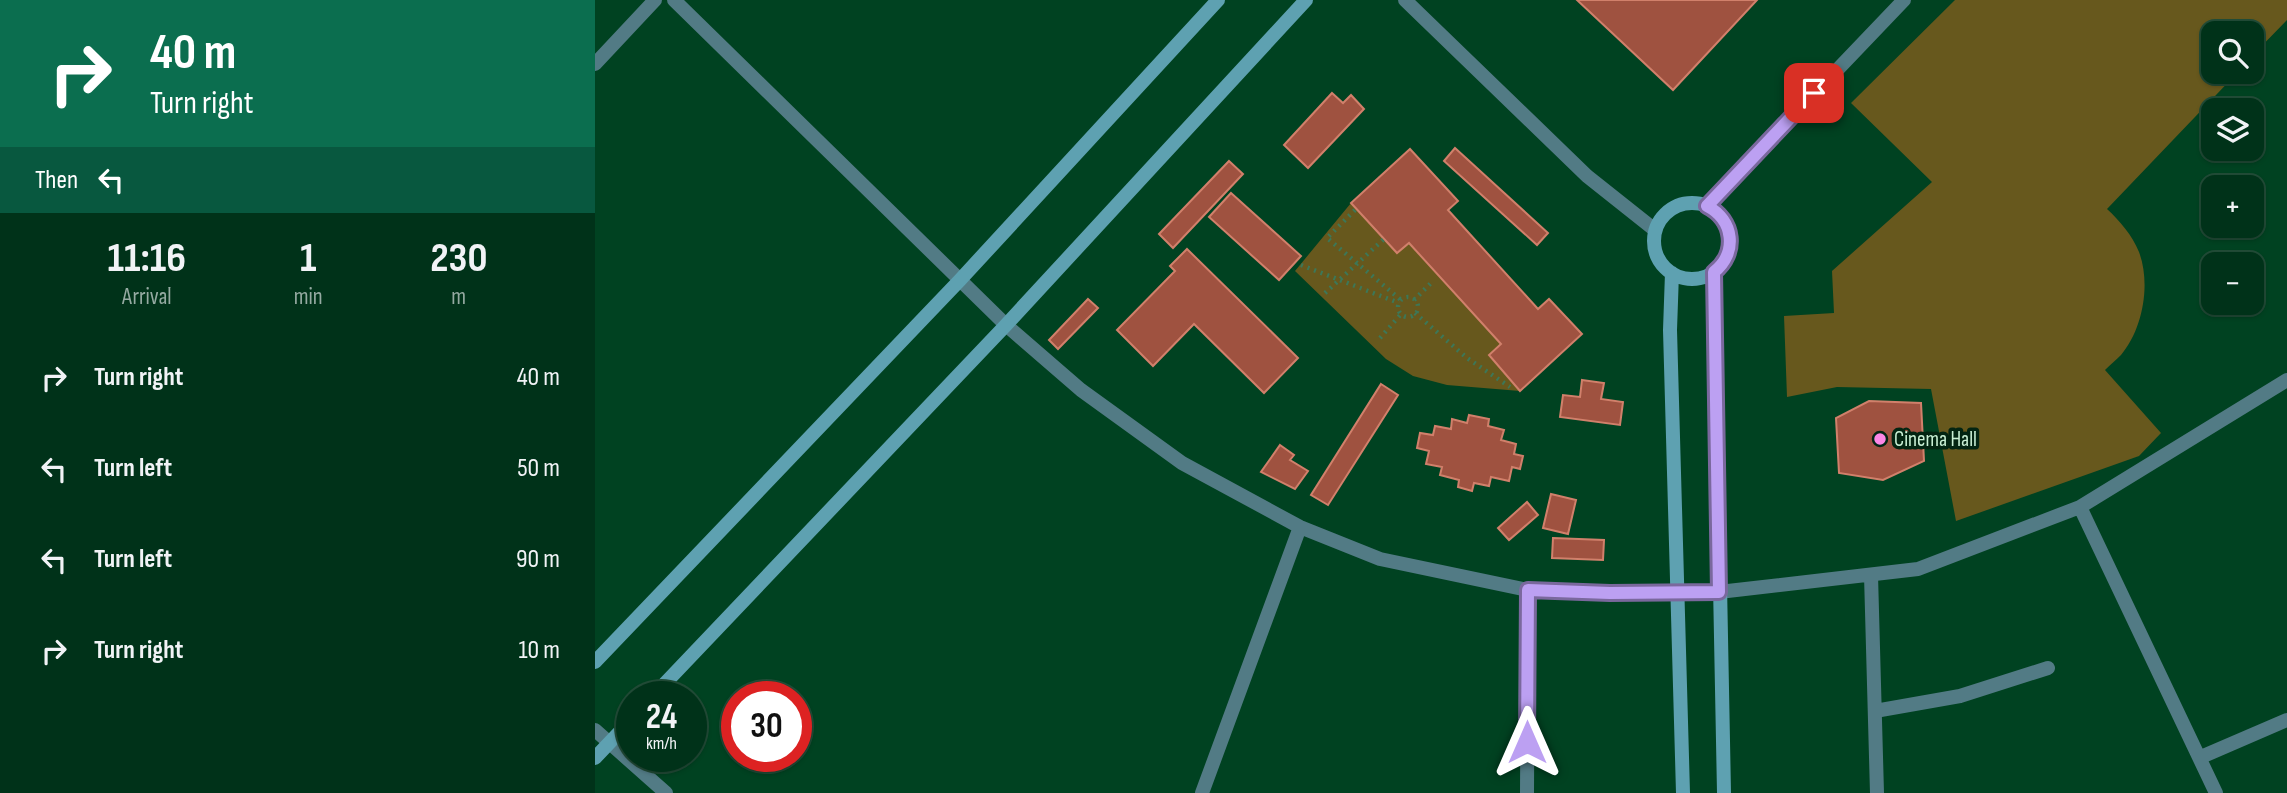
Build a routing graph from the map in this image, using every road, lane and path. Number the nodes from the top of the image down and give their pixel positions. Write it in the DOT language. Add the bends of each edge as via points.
graph roads {
  1 [pos="655,0"];
  2 [pos="674,0"];
  3 [pos="1218,0"];
  4 [pos="1306,0"];
  5 [pos="1405,0"];
  6 [pos="1904,0"];
  7 [pos="595,64"];
  8 [pos="1707,206"];
  9 [pos="1356,210"];
  10 [pos="1655,230"];
  11 [pos="1384,239"];
  12 [pos="1358,264"];
  13 [pos="1301,265"];
  14 [pos="1714,272"];
  15 [pos="1672,273"];
  16 [pos="960,280"];
  17 [pos="1340,280"];
  18 [pos="1431,283"];
  19 [pos="1325,293"];
  20 [pos="1414,300"];
  21 [pos="1400,301"];
  22 [pos="1415,313"];
  23 [pos="1401,314"];
  24 [pos="1006,326"];
  25 [pos="1380,338"];
  26 [pos="2287,380"];
  27 [pos="1510,387"];
  28 [pos="2080,506"];
  29 [pos="1300,527"];
  30 [pos="1871,575"];
  31 [pos="1528,590"];
  32 [pos="1678,592"];
  33 [pos="1719,592"];
  34 [pos="595,662"];
  35 [pos="2048,668"];
  36 [pos="667,681"];
  37 [pos="1875,710"];
  38 [pos="2287,720"];
  39 [pos="595,730"];
  40 [pos="616,736"];
  41 [pos="609,743"];
  42 [pos="2201,757"];
  43 [pos="595,758"];
  44 [pos="1206,792"];
  45 [pos="666,793"];
  46 [pos="1527,793"];
  47 [pos="1683,793"];
  48 [pos="1724,793"];
  49 [pos="1877,793"];
  50 [pos="2216,793"];
  1 -- 7 [label="street"];
  2 -- 16 [label="street"];
  3 -- 16 [label="street"];
  4 -- 24 [label="street"];
  5 -- 10 [label="street" via="1587,176"];
  6 -- 8 [label="street"];
  8 -- 10 [label="street" via="1686,203 1673,208"];
  8 -- 14 [label="street" via="1723,219 1730,238 1726,259"];
  9 -- 12 [label="path" via="1327,238"];
  10 -- 15 [label="street" via="1658,257"];
  11 -- 12 [label="path"];
  12 -- 17 [label="path"];
  12 -- 21 [label="path"];
  13 -- 17 [label="path"];
  14 -- 15 [label="street" via="1692,279"];
  14 -- 33 [label="street"];
  15 -- 32 [label="street"];
  16 -- 24 [label="street"];
  16 -- 34 [label="street"];
  17 -- 19 [label="path"];
  17 -- 21 [label="path"];
  18 -- 20 [label="path"];
  20 -- 21 [label="path"];
  20 -- 22 [label="path"];
  21 -- 23 [label="path"];
  22 -- 23 [label="path"];
  22 -- 27 [label="path" via="1467,358"];
  23 -- 25 [label="path"];
  24 -- 29 [label="street" via="1081,390 1182,463"];
  24 -- 36 [label="street"];
  26 -- 28 [label="street"];
  28 -- 30 [label="street" via="1918,569"];
  28 -- 42 [label="street"];
  29 -- 31 [label="street" via="1380,559"];
  29 -- 44 [label="street"];
  30 -- 33 [label="street"];
  30 -- 37 [label="street"];
  31 -- 32 [label="street"];
  31 -- 46 [label="street"];
  32 -- 33 [label="street"];
  32 -- 47 [label="street"];
  33 -- 48 [label="street"];
  35 -- 37 [label="street" via="1960,696"];
  37 -- 49 [label="street"];
  38 -- 42 [label="street"];
  39 -- 41 [label="street"];
  40 -- 41 [label="street"];
  41 -- 43 [label="street"];
  41 -- 45 [label="street"];
  42 -- 50 [label="street"];
}
